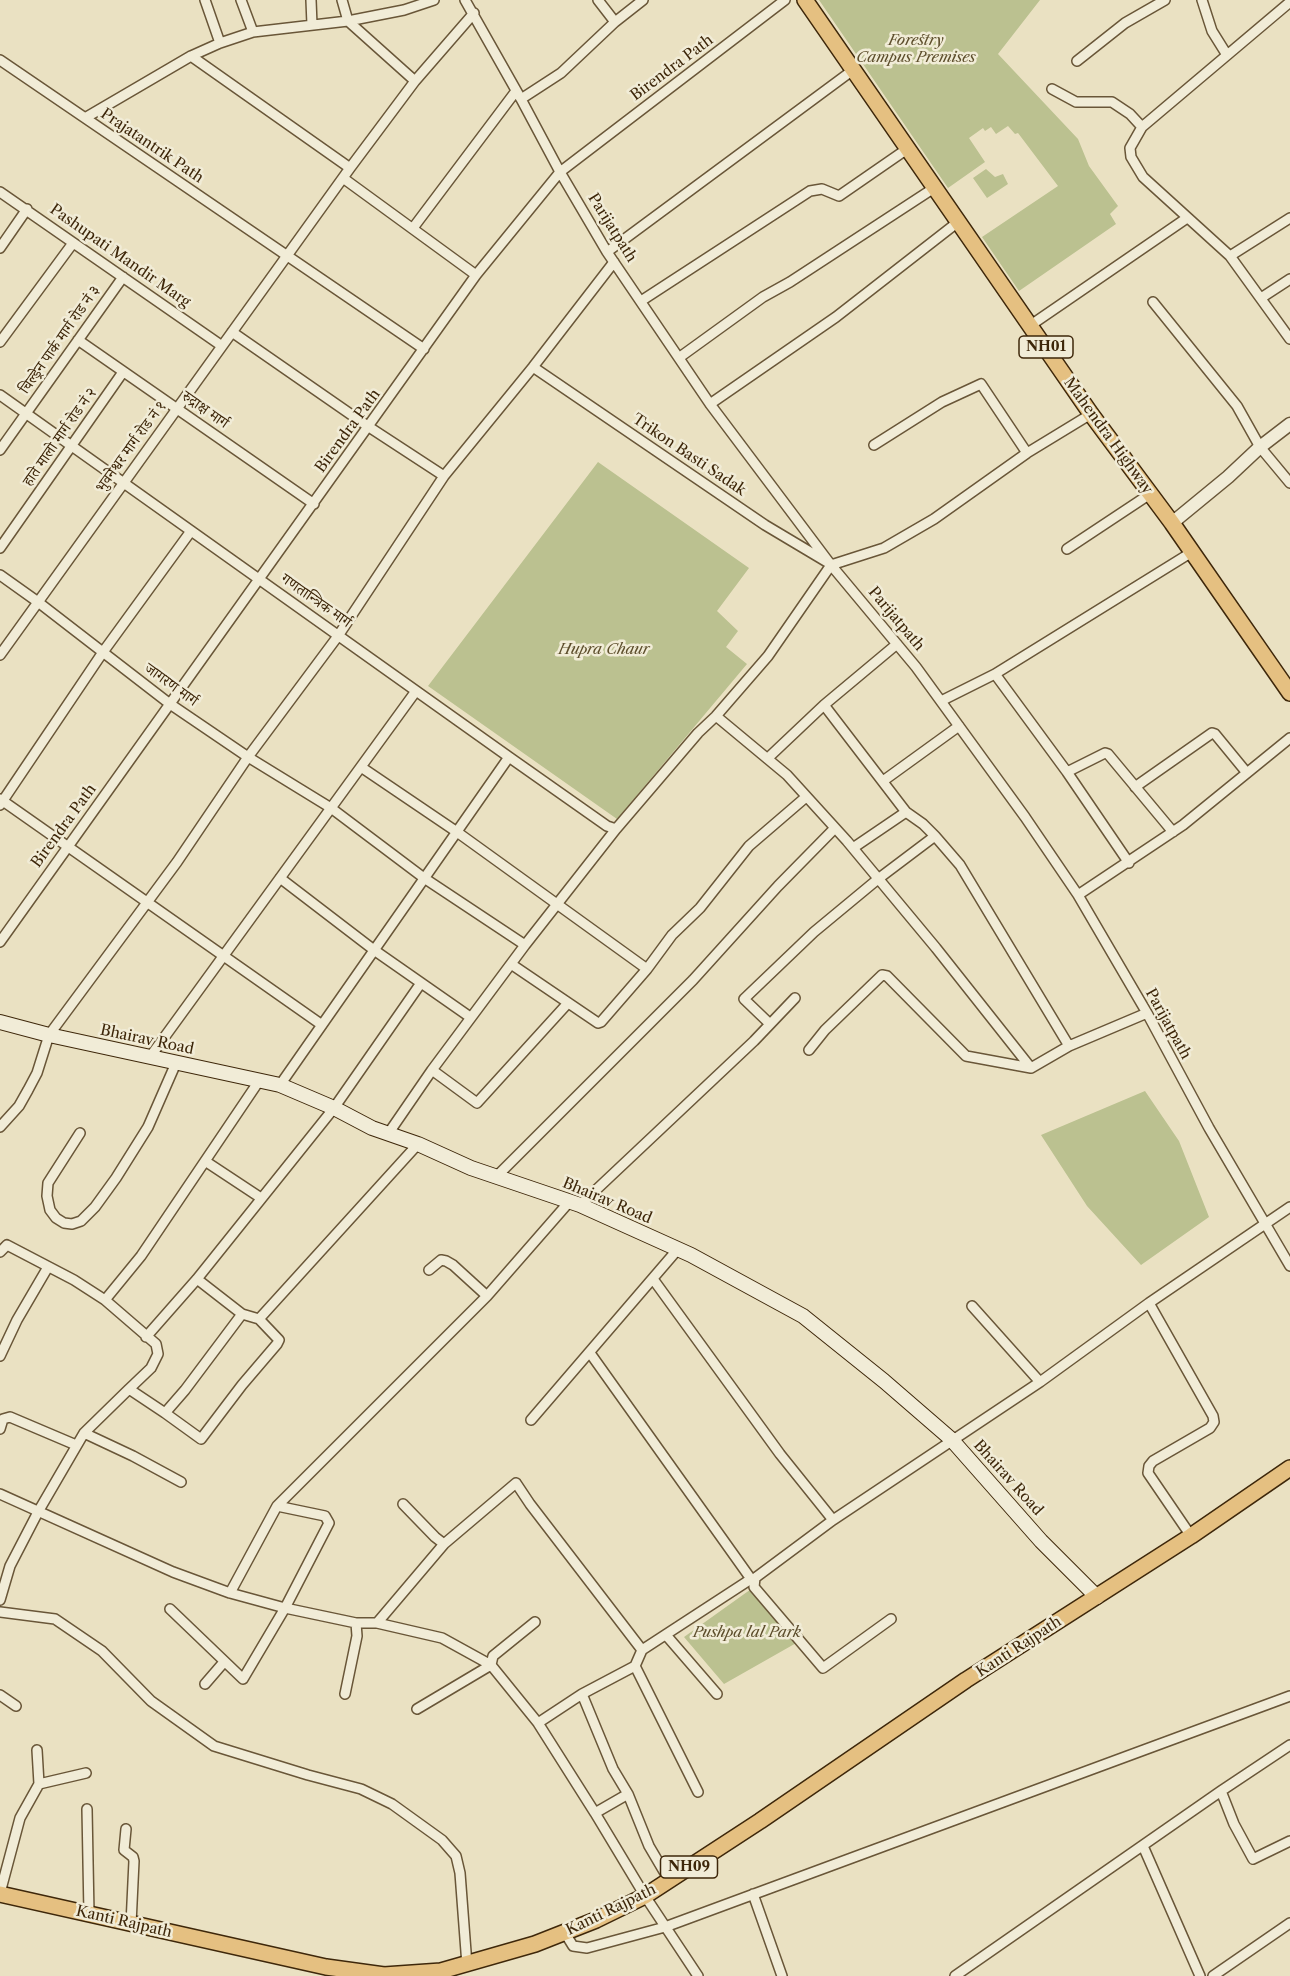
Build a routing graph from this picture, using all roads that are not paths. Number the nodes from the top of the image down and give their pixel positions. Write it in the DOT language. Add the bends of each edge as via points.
graph roads {
  1 [pos="205,0"];
  2 [pos="241,0"];
  3 [pos="311,0"];
  4 [pos="342,0"];
  5 [pos="434,0"];
  6 [pos="465,0"];
  7 [pos="598,0"];
  8 [pos="643,0"];
  9 [pos="785,0"];
  10 [pos="805,0"];
  11 [pos="1165,0"];
  12 [pos="1202,0"];
  13 [pos="1290,2"];
  14 [pos="474,13"];
  15 [pos="348,21"];
  16 [pos="615,22"];
  17 [pos="312,25"];
  18 [pos="253,32"];
  19 [pos="220,43"];
  20 [pos="1227,55"];
  21 [pos="191,56"];
  22 [pos="0,60"];
  23 [pos="1077,61"];
  24 [pos="853,70"];
  25 [pos="415,81"];
  26 [pos="1052,89"];
  27 [pos="519,95"];
  28 [pos="85,118"];
  29 [pos="1142,127"];
  30 [pos="907,149"];
  31 [pos="350,168"];
  32 [pos="560,172"];
  33 [pos="343,178"];
  34 [pos="934,189"];
  35 [pos="0,192"];
  36 [pos="27,209"];
  37 [pos="1290,218"];
  38 [pos="1187,219"];
  39 [pos="958,222"];
  40 [pos="413,228"];
  41 [pos="73,243"];
  42 [pos="0,248"];
  43 [pos="608,252"];
  44 [pos="1230,255"];
  45 [pos="287,256"];
  46 [pos="614,261"];
  47 [pos="476,275"];
  48 [pos="123,277"];
  49 [pos="1290,279"];
  50 [pos="1262,298"];
  51 [pos="641,301"];
  52 [pos="1153,302"];
  53 [pos="1031,325"];
  54 [pos="232,332"];
  55 [pos="78,339"];
  56 [pos="1290,339"];
  57 [pos="0,342"];
  58 [pos="222,346"];
  59 [pos="424,350"];
  60 [pos="680,357"];
  61 [pos="533,367"];
  62 [pos="123,372"];
  63 [pos="0,395"];
  64 [pos="710,404"];
  65 [pos="177,409"];
  66 [pos="26,414"];
  67 [pos="1091,414"];
  68 [pos="1290,424"];
  69 [pos="369,427"];
  70 [pos="874,445"];
  71 [pos="71,446"];
  72 [pos="1260,447"];
  73 [pos="0,450"];
  74 [pos="1027,453"];
  75 [pos="444,476"];
  76 [pos="123,483"];
  77 [pos="1290,483"];
  78 [pos="1150,494"];
  79 [pos="314,504"];
  80 [pos="1172,524"];
  81 [pos="191,531"];
  82 [pos="0,548"];
  83 [pos="1067,549"];
  84 [pos="1192,552"];
  85 [pos="831,565"];
  86 [pos="0,575"];
  87 [pos="259,580"];
  88 [pos="38,602"];
  89 [pos="338,636"];
  90 [pos="897,644"];
  91 [pos="103,652"];
  92 [pos="0,654"];
  93 [pos="995,674"];
  94 [pos="416,691"];
  95 [pos="1290,693"];
  96 [pos="941,701"];
  97 [pos="170,704"];
  98 [pos="824,705"];
  99 [pos="716,716"];
  100 [pos="959,726"];
  101 [pos="1290,738"];
  102 [pos="248,757"];
  103 [pos="509,757"];
  104 [pos="768,758"];
  105 [pos="361,766"];
  106 [pos="1067,772"];
  107 [pos="1247,773"];
  108 [pos="883,781"];
  109 [pos="1135,787"];
  110 [pos="806,797"];
  111 [pos="1,802"];
  112 [pos="331,808"];
  113 [pos="906,812"];
  114 [pos="835,828"];
  115 [pos="616,829"];
  116 [pos="457,832"];
  117 [pos="1173,832"];
  118 [pos="935,836"];
  119 [pos="68,846"];
  120 [pos="853,848"];
  121 [pos="1129,862"];
  122 [pos="280,878"];
  123 [pos="424,878"];
  124 [pos="878,879"];
  125 [pos="1078,896"];
  126 [pos="147,902"];
  127 [pos="556,905"];
  128 [pos="0,942"];
  129 [pos="525,945"];
  130 [pos="374,950"];
  131 [pos="224,956"];
  132 [pos="511,964"];
  133 [pos="646,969"];
  134 [pos="420,983"];
  135 [pos="795,998"];
  136 [pos="568,1003"];
  137 [pos="1147,1013"];
  138 [pos="470,1017"];
  139 [pos="0,1022"];
  140 [pos="770,1023"];
  141 [pos="322,1024"];
  142 [pos="49,1035"];
  143 [pos="1069,1046"];
  144 [pos="809,1050"];
  145 [pos="150,1057"];
  146 [pos="176,1063"];
  147 [pos="1031,1068"];
  148 [pos="432,1070"];
  149 [pos="260,1081"];
  150 [pos="280,1085"];
  151 [pos="334,1108"];
  152 [pos="0,1126"];
  153 [pos="80,1134"];
  154 [pos="388,1134"];
  155 [pos="418,1144"];
  156 [pos="205,1161"];
  157 [pos="496,1177"];
  158 [pos="261,1198"];
  159 [pos="575,1203"];
  160 [pos="1290,1207"];
  161 [pos="1264,1225"];
  162 [pos="678,1249"];
  163 [pos="0,1252"];
  164 [pos="1290,1266"];
  165 [pos="48,1267"];
  166 [pos="429,1270"];
  167 [pos="197,1278"];
  168 [pos="653,1279"];
  169 [pos="487,1296"];
  170 [pos="105,1300"];
  171 [pos="1149,1303"];
  172 [pos="972,1306"];
  173 [pos="242,1314"];
  174 [pos="259,1319"];
  175 [pos="146,1336"];
  176 [pos="590,1353"];
  177 [pos="0,1354"];
  178 [pos="1040,1382"];
  179 [pos="129,1389"];
  180 [pos="165,1413"];
  181 [pos="531,1420"];
  182 [pos="0,1430"];
  183 [pos="84,1432"];
  184 [pos="951,1439"];
  185 [pos="76,1445"];
  186 [pos="1290,1468"];
  187 [pos="181,1482"];
  188 [pos="0,1494"];
  189 [pos="402,1504"];
  190 [pos="277,1506"];
  191 [pos="38,1512"];
  192 [pos="832,1520"];
  193 [pos="1191,1536"];
  194 [pos="444,1544"];
  195 [pos="753,1578"];
  196 [pos="230,1593"];
  197 [pos="1096,1597"];
  198 [pos="0,1600"];
  199 [pos="285,1608"];
  200 [pos="170,1609"];
  201 [pos="0,1612"];
  202 [pos="891,1619"];
  203 [pos="535,1622"];
  204 [pos="356,1623"];
  205 [pos="377,1623"];
  206 [pos="666,1635"];
  207 [pos="642,1650"];
  208 [pos="225,1662"];
  209 [pos="491,1665"];
  210 [pos="635,1666"];
  211 [pos="205,1684"];
  212 [pos="345,1694"];
  213 [pos="582,1694"];
  214 [pos="717,1694"];
  215 [pos="0,1695"];
  216 [pos="1290,1696"];
  217 [pos="16,1706"];
  218 [pos="417,1709"];
  219 [pos="538,1723"];
  220 [pos="1290,1745"];
  221 [pos="37,1750"];
  222 [pos="86,1773"];
  223 [pos="39,1784"];
  224 [pos="1221,1791"];
  225 [pos="698,1792"];
  226 [pos="628,1794"];
  227 [pos="87,1809"];
  228 [pos="595,1813"];
  229 [pos="126,1829"];
  230 [pos="1290,1841"];
  231 [pos="1143,1846"];
  232 [pos="669,1880"];
  233 [pos="0,1894"];
  234 [pos="753,1894"];
  235 [pos="645,1896"];
  236 [pos="89,1914"];
  237 [pos="1290,1923"];
  238 [pos="131,1924"];
  239 [pos="665,1927"];
  240 [pos="565,1933"];
  241 [pos="467,1965"];
  242 [pos="325,1972"];
  243 [pos="698,1976"];
  244 [pos="782,1976"];
  245 [pos="955,1976"];
  246 [pos="1200,1976"];
  247 [pos="1214,1976"];
  1 -- 19 [label="street"];
  2 -- 18 [label="street"];
  3 -- 17 [label="street"];
  4 -- 15 [label="street"];
  5 -- 15 [label="street"];
  6 -- 14 [label="street, Parijatpath"];
  7 -- 16 [label="street"];
  8 -- 16 [label="street"];
  9 -- 32 [label="street, Birendra Path"];
  10 -- 24 [label="main road, Mahendra Highway / NH01"];
  11 -- 23 [label="street" via="1125,23"];
  12 -- 20 [label="street" via="1212,32"];
  13 -- 20 [label="street"];
  14 -- 25 [label="street, भुवनेश्वर मार्ग रोड नं १"];
  14 -- 27 [label="street, Parijatpath"];
  15 -- 17 [label="street"];
  15 -- 25 [label="street"];
  16 -- 27 [label="street" via="561,73"];
  17 -- 18 [label="street"];
  18 -- 19 [label="street"];
  19 -- 21 [label="street"];
  20 -- 29 [label="street"];
  21 -- 28 [label="street"];
  21 -- 31 [label="street"];
  22 -- 28 [label="street, Prajatantrik Path"];
  24 -- 30 [label="main road, Mahendra Highway / NH01"];
  24 -- 43 [label="street"];
  25 -- 31 [label="street, भुवनेश्वर मार्ग रोड नं १"];
  26 -- 29 [label="street" via="1076,102 1112,102"];
  27 -- 32 [label="street, Parijatpath"];
  27 -- 40 [label="street"];
  28 -- 45 [label="street, Prajatantrik Path"];
  29 -- 38 [label="street" via="1130,148 1135,167"];
  30 -- 34 [label="main road, Mahendra Highway / NH01"];
  30 -- 51 [label="street" via="839,196 822,189 810,191"];
  31 -- 33 [label="street, भुवनेश्वर मार्ग रोड नं १"];
  32 -- 43 [label="street, Parijatpath"];
  32 -- 47 [label="street, Birendra Path"];
  33 -- 40 [label="street"];
  33 -- 45 [label="street, भुवनेश्वर मार्ग रोड नं १"];
  34 -- 39 [label="main road, Mahendra Highway / NH01"];
  34 -- 60 [label="street" via="763,297"];
  35 -- 36 [label="street, Pashupati Mandir Marg"];
  36 -- 41 [label="street, Pashupati Mandir Marg"];
  36 -- 42 [label="street"];
  37 -- 44 [label="street"];
  38 -- 44 [label="street"];
  38 -- 53 [label="street"];
  39 -- 53 [label="main road, Mahendra Highway / NH01"];
  39 -- 64 [label="street" via="836,317"];
  40 -- 47 [label="street"];
  41 -- 48 [label="street, Pashupati Mandir Marg"];
  41 -- 57 [label="street"];
  43 -- 46 [label="street, Parijatpath"];
  44 -- 50 [label="street"];
  45 -- 54 [label="street, भुवनेश्वर मार्ग रोड नं १"];
  45 -- 59 [label="street, Prajatantrik Path"];
  46 -- 51 [label="street, Parijatpath"];
  46 -- 61 [label="street"];
  47 -- 59 [label="street, Birendra Path"];
  48 -- 55 [label="street, चिल्ड्रेन पार्क मार्ग रोड नं ३"];
  48 -- 58 [label="street, Pashupati Mandir Marg"];
  49 -- 50 [label="street"];
  50 -- 56 [label="street"];
  51 -- 60 [label="street, Parijatpath"];
  52 -- 72 [label="street" via="1237,406"];
  53 -- 67 [label="main road, Mahendra Highway / NH01"];
  54 -- 58 [label="street, भुवनेश्वर मार्ग रोड नं १"];
  54 -- 69 [label="street"];
  55 -- 62 [label="street, रुद्राक्ष मार्ग"];
  55 -- 66 [label="street, चिल्ड्रेन पार्क मार्ग रोड नं ३"];
  58 -- 65 [label="street, भुवनेश्वर मार्ग रोड नं १"];
  59 -- 69 [label="street, Birendra Path"];
  60 -- 64 [label="street, Parijatpath"];
  61 -- 75 [label="street"];
  61 -- 85 [label="street, Trikon Basti Sadak" via="765,525"];
  62 -- 65 [label="street, रुद्राक्ष मार्ग"];
  62 -- 71 [label="street, हाते मालो मार्ग रोड नं २"];
  63 -- 66 [label="street, गणतान्त्रिक मार्ग"];
  64 -- 85 [label="street, Parijatpath"];
  65 -- 76 [label="street, भुवनेश्वर मार्ग रोड नं १"];
  65 -- 79 [label="street, रुद्राक्ष मार्ग"];
  66 -- 71 [label="street, गणतान्त्रिक मार्ग"];
  66 -- 73 [label="street, चिल्ड्रेन पार्क मार्ग रोड नं ३"];
  67 -- 74 [label="street"];
  67 -- 78 [label="main road, Mahendra Highway / NH01"];
  68 -- 72 [label="street"];
  69 -- 75 [label="street"];
  69 -- 79 [label="street, Birendra Path"];
  70 -- 74 [label="street" via="942,402 981,384"];
  71 -- 76 [label="street, गणतान्त्रिक मार्ग"];
  71 -- 82 [label="street, हाते मालो मार्ग रोड नं २"];
  72 -- 77 [label="street"];
  72 -- 80 [label="street"];
  74 -- 85 [label="street" via="934,519 884,548"];
  75 -- 89 [label="street"];
  76 -- 81 [label="street, गणतान्त्रिक मार्ग"];
  76 -- 88 [label="street, भुवनेश्वर मार्ग रोड नं १"];
  78 -- 80 [label="main road, Mahendra Highway / NH01"];
  78 -- 83 [label="street"];
  79 -- 87 [label="street, Birendra Path"];
  80 -- 84 [label="main road, Mahendra Highway / NH01"];
  81 -- 87 [label="street, गणतान्त्रिक मार्ग"];
  81 -- 91 [label="street"];
  84 -- 93 [label="street"];
  84 -- 95 [label="main road, Mahendra Highway / NH01"];
  85 -- 90 [label="street, Parijatpath"];
  85 -- 99 [label="street" via="768,656"];
  86 -- 88 [label="street, जागरण मार्ग"];
  87 -- 89 [label="street, गणतान्त्रिक मार्ग"];
  87 -- 97 [label="street, Birendra Path"];
  88 -- 91 [label="street, जागरण मार्ग"];
  88 -- 92 [label="street, भुवनेश्वर मार्ग रोड नं १"];
  89 -- 94 [label="street, गणतान्त्रिक मार्ग"];
  89 -- 102 [label="street"];
  90 -- 96 [label="street, Parijatpath"];
  90 -- 98 [label="street"];
  91 -- 97 [label="street, जागरण मार्ग"];
  91 -- 111 [label="street"];
  93 -- 96 [label="street"];
  93 -- 106 [label="street"];
  94 -- 103 [label="street, गणतान्त्रिक मार्ग"];
  94 -- 105 [label="street"];
  96 -- 100 [label="street, Parijatpath"];
  97 -- 102 [label="street, जागरण मार्ग"];
  97 -- 119 [label="street, Birendra Path"];
  98 -- 104 [label="street"];
  98 -- 108 [label="street"];
  99 -- 104 [label="street"];
  99 -- 115 [label="street"];
  100 -- 108 [label="street"];
  100 -- 125 [label="street, Parijatpath"];
  101 -- 107 [label="street"];
  102 -- 112 [label="street, जागरण मार्ग"];
  102 -- 126 [label="street"];
  103 -- 115 [label="street, गणतान्त्रिक मार्ग"];
  103 -- 116 [label="street"];
  104 -- 110 [label="street"];
  105 -- 112 [label="street"];
  105 -- 116 [label="street"];
  106 -- 109 [label="street" via="1105,753"];
  106 -- 121 [label="street"];
  107 -- 109 [label="street" via="1212,733"];
  107 -- 117 [label="street"];
  108 -- 113 [label="street"];
  109 -- 117 [label="street"];
  110 -- 114 [label="street"];
  110 -- 133 [label="street" via="749,846"];
  111 -- 119 [label="street"];
  112 -- 122 [label="street"];
  112 -- 123 [label="street, जागरण मार्ग"];
  113 -- 118 [label="street"];
  113 -- 120 [label="street"];
  114 -- 120 [label="street"];
  114 -- 157 [label="street" via="693,980"];
  115 -- 127 [label="street"];
  116 -- 123 [label="street"];
  116 -- 127 [label="street"];
  117 -- 121 [label="street"];
  118 -- 124 [label="street"];
  118 -- 143 [label="street" via="960,865"];
  119 -- 126 [label="street"];
  119 -- 128 [label="street, Birendra Path"];
  120 -- 124 [label="street"];
  121 -- 125 [label="street"];
  122 -- 130 [label="street"];
  122 -- 131 [label="street"];
  123 -- 129 [label="street, जागरण मार्ग"];
  123 -- 130 [label="street"];
  124 -- 140 [label="street" via="814,932 744,999"];
  124 -- 147 [label="street"];
  125 -- 137 [label="street, Parijatpath"];
  126 -- 131 [label="street"];
  126 -- 142 [label="street"];
  127 -- 129 [label="street"];
  127 -- 133 [label="street"];
  129 -- 132 [label="street"];
  130 -- 134 [label="street"];
  130 -- 141 [label="street"];
  131 -- 141 [label="street"];
  131 -- 145 [label="street"];
  132 -- 136 [label="street"];
  132 -- 138 [label="street"];
  133 -- 136 [label="street" via="601,1022"];
  134 -- 138 [label="street"];
  134 -- 151 [label="street"];
  135 -- 140 [label="street"];
  136 -- 148 [label="street" via="477,1103"];
  137 -- 143 [label="street"];
  137 -- 161 [label="street, Parijatpath"];
  138 -- 148 [label="street"];
  139 -- 142 [label="main road, Bhairav Road"];
  140 -- 159 [label="street"];
  141 -- 150 [label="street"];
  142 -- 145 [label="main road, Bhairav Road"];
  142 -- 152 [label="street" via="37,1072 19,1106"];
  143 -- 147 [label="street"];
  144 -- 147 [label="street" via="882,975 966,1056"];
  145 -- 146 [label="main road, Bhairav Road"];
  146 -- 149 [label="main road, Bhairav Road"];
  146 -- 153 [label="street" via="148,1127 116,1178 81,1221 64,1223 50,1210 48,1183"];
  148 -- 154 [label="street"];
  149 -- 150 [label="main road, Bhairav Road"];
  149 -- 156 [label="street"];
  150 -- 151 [label="main road, Bhairav Road"];
  151 -- 154 [label="main road, Bhairav Road"];
  151 -- 158 [label="street"];
  154 -- 155 [label="main road, Bhairav Road"];
  155 -- 157 [label="main road, Bhairav Road"];
  155 -- 174 [label="street"];
  156 -- 158 [label="street"];
  156 -- 170 [label="street" via="141,1256"];
  157 -- 159 [label="main road, Bhairav Road"];
  158 -- 167 [label="street"];
  159 -- 162 [label="main road, Bhairav Road"];
  159 -- 169 [label="street"];
  160 -- 161 [label="street"];
  161 -- 164 [label="street, Parijatpath"];
  161 -- 171 [label="street"];
  162 -- 168 [label="street"];
  162 -- 184 [label="main road, Bhairav Road" via="803,1316"];
  163 -- 165 [label="street" via="7,1245"];
  165 -- 170 [label="street"];
  165 -- 177 [label="street"];
  166 -- 169 [label="street" via="441,1260 446,1261"];
  167 -- 173 [label="street"];
  167 -- 175 [label="street"];
  168 -- 176 [label="street"];
  168 -- 192 [label="street"];
  169 -- 190 [label="street"];
  170 -- 175 [label="street"];
  171 -- 178 [label="street"];
  171 -- 193 [label="street" via="1213,1416 1210,1428 1149,1466 1148,1473"];
  172 -- 178 [label="street"];
  173 -- 174 [label="street"];
  173 -- 180 [label="street"];
  174 -- 180 [label="street" via="279,1340 201,1439"];
  175 -- 179 [label="street" via="156,1344 158,1354 151,1368"];
  176 -- 181 [label="street"];
  176 -- 195 [label="street"];
  178 -- 184 [label="street"];
  179 -- 180 [label="street"];
  179 -- 183 [label="street"];
  182 -- 185 [label="street" via="3,1419 9,1417"];
  183 -- 185 [label="street"];
  183 -- 187 [label="street"];
  184 -- 192 [label="street"];
  184 -- 197 [label="main road, Bhairav Road"];
  185 -- 191 [label="street"];
  186 -- 193 [label="main road, Kanti Rajpath / NH09"];
  188 -- 191 [label="street"];
  189 -- 194 [label="street"];
  190 -- 196 [label="street"];
  190 -- 199 [label="street" via="325,1516 329,1523"];
  191 -- 196 [label="street"];
  191 -- 198 [label="street" via="10,1566"];
  192 -- 195 [label="street"];
  193 -- 197 [label="main road, Kanti Rajpath / NH09"];
  194 -- 205 [label="street"];
  194 -- 207 [label="street" via="516,1483"];
  195 -- 202 [label="street" via="754,1587 823,1668"];
  195 -- 206 [label="street"];
  196 -- 199 [label="street"];
  197 -- 232 [label="main road, Kanti Rajpath / NH09"];
  199 -- 204 [label="street"];
  199 -- 208 [label="street" via="243,1679"];
  200 -- 208 [label="street"];
  201 -- 241 [label="street" via="55,1619 102,1651 151,1701 214,1746 361,1789 392,1804 442,1840 456,1856 458,1865"];
  203 -- 209 [label="street" via="493,1656"];
  204 -- 205 [label="street"];
  204 -- 212 [label="street"];
  205 -- 209 [label="street" via="442,1638"];
  206 -- 207 [label="street"];
  206 -- 214 [label="street"];
  207 -- 210 [label="street"];
  208 -- 211 [label="street"];
  209 -- 218 [label="street"];
  209 -- 219 [label="street"];
  210 -- 213 [label="street"];
  210 -- 225 [label="street"];
  213 -- 219 [label="street"];
  213 -- 226 [label="street" via="613,1769"];
  215 -- 217 [label="street"];
  216 -- 234 [label="street"];
  219 -- 228 [label="street"];
  220 -- 224 [label="street"];
  221 -- 223 [label="street"];
  222 -- 223 [label="street"];
  223 -- 233 [label="street" via="20,1818"];
  224 -- 230 [label="street" via="1253,1859"];
  224 -- 231 [label="street"];
  226 -- 228 [label="street"];
  226 -- 232 [label="street" via="649,1846"];
  227 -- 236 [label="street"];
  228 -- 235 [label="street"];
  229 -- 238 [label="street" via="124,1850 134,1861"];
  231 -- 245 [label="street"];
  231 -- 246 [label="street"];
  232 -- 235 [label="main road, Kanti Rajpath / NH09"];
  233 -- 236 [label="main road, Kanti Rajpath / NH09"];
  234 -- 239 [label="street"];
  234 -- 244 [label="street"];
  235 -- 239 [label="street"];
  235 -- 240 [label="main road, Kanti Rajpath / NH09"];
  236 -- 238 [label="main road, Kanti Rajpath / NH09"];
  237 -- 247 [label="street"];
  238 -- 242 [label="main road, Kanti Rajpath / NH09"];
  239 -- 240 [label="street" via="588,1948 573,1946"];
  239 -- 243 [label="street"];
  240 -- 241 [label="main road, Kanti Rajpath / NH09"];
  241 -- 242 [label="main road, Kanti Rajpath / NH09" via="384,1975"];
}
